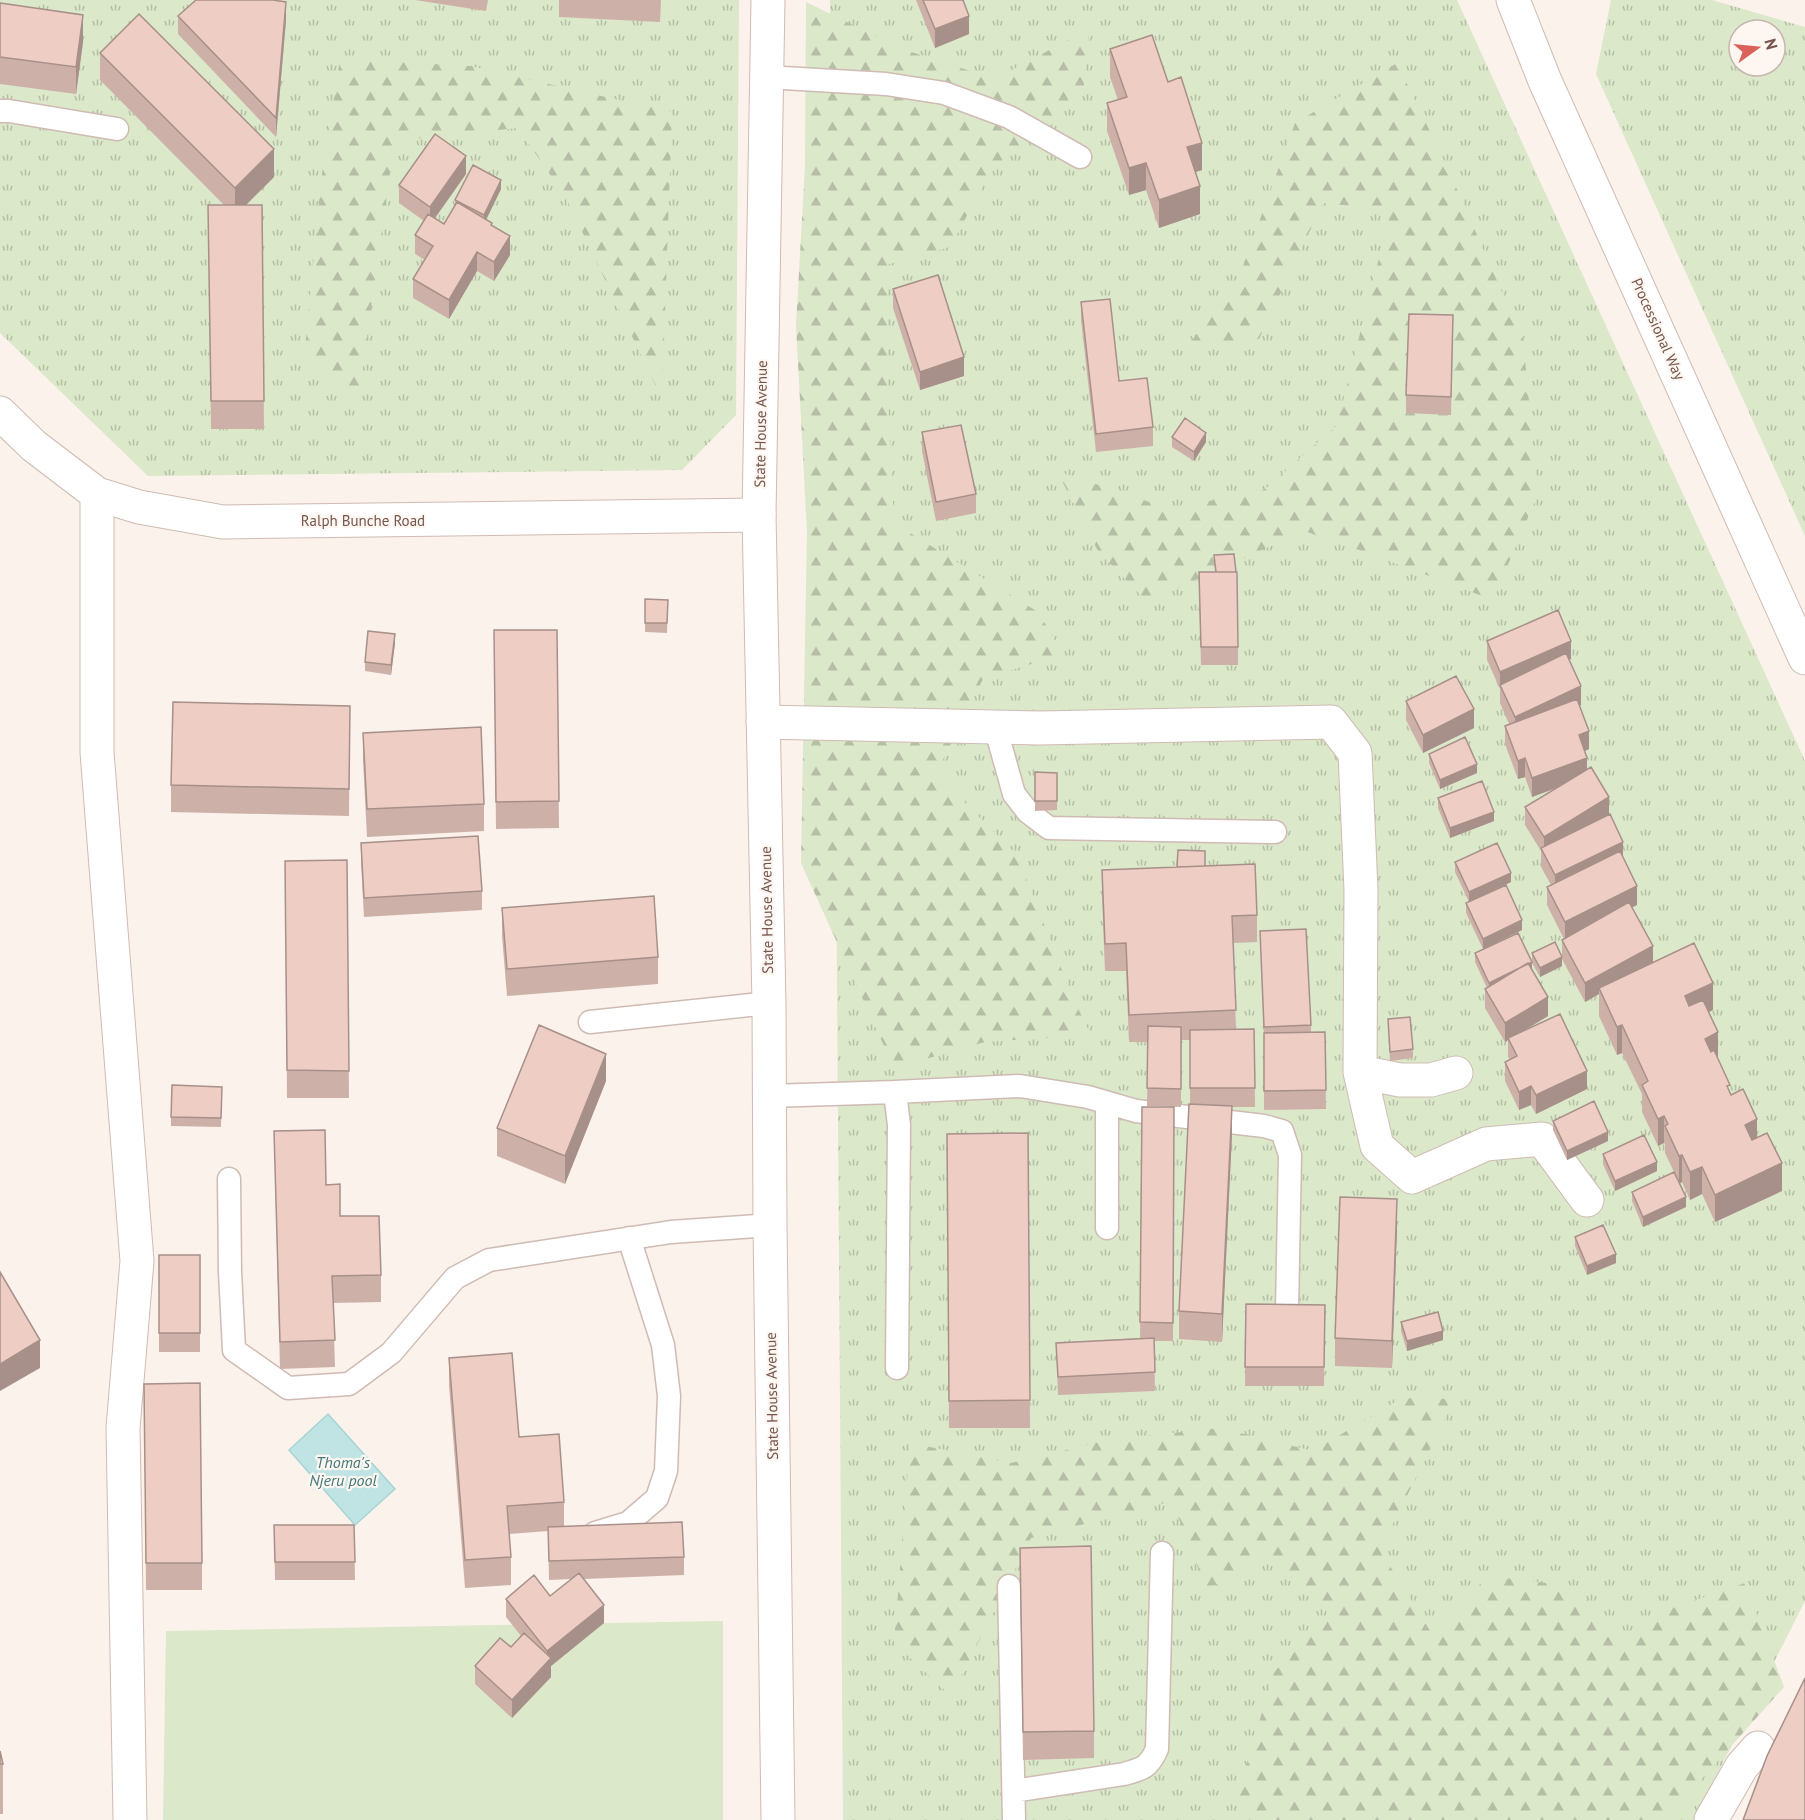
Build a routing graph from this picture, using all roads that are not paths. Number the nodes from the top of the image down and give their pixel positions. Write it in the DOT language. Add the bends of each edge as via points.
graph roads {
  1 [pos="768,0"];
  2 [pos="1513,0"];
  3 [pos="766,77"];
  4 [pos="0,111"];
  5 [pos="117,129"];
  6 [pos="1080,157"];
  7 [pos="0,413"];
  8 [pos="97,494"];
  9 [pos="759,515"];
  10 [pos="1805,658"];
  11 [pos="763,722"];
  12 [pos="995,726"];
  13 [pos="1275,832"];
  14 [pos="769,1002"];
  15 [pos="590,1022"];
  16 [pos="1360,1072"];
  17 [pos="1456,1073"];
  18 [pos="895,1092"];
  19 [pos="770,1096"];
  20 [pos="1107,1103"];
  21 [pos="229,1179"];
  22 [pos="1587,1200"];
  23 [pos="770,1225"];
  24 [pos="1107,1228"];
  25 [pos="629,1238"];
  26 [pos="1287,1311"];
  27 [pos="897,1368"];
  28 [pos="580,1537"];
  29 [pos="1162,1553"];
  30 [pos="1009,1586"];
  31 [pos="1758,1748"];
  32 [pos="1014,1791"];
  33 [pos="130,1820"];
  34 [pos="778,1820"];
  35 [pos="1014,1820"];
  36 [pos="1711,1820"];
  1 -- 3 [label="street, State House Avenue"];
  2 -- 10 [label="street, Processional Way" via="1545,81"];
  3 -- 6 [label="lane" via="886,84 944,93 1009,117"];
  3 -- 9 [label="street, State House Avenue"];
  4 -- 5 [label="lane"];
  7 -- 8 [label="street, Ralph Bunche Road" via="34,446"];
  8 -- 9 [label="street, Ralph Bunche Road" via="139,507 223,522"];
  8 -- 33 [label="street" via="97,752 137,1261 123,1428"];
  9 -- 11 [label="street, State House Avenue"];
  11 -- 12 [label="street"];
  11 -- 14 [label="street, State House Avenue"];
  12 -- 13 [label="lane" via="1014,794 1028,812 1049,828"];
  12 -- 16 [label="street" via="1331,722 1355,753 1361,890"];
  14 -- 15 [label="lane"];
  14 -- 19 [label="street, State House Avenue"];
  16 -- 17 [label="street" via="1400,1080 1431,1080"];
  16 -- 22 [label="street" via="1377,1146 1412,1177 1486,1144 1542,1139"];
  18 -- 19 [label="lane"];
  18 -- 20 [label="lane" via="1020,1086"];
  18 -- 27 [label="lane" via="899,1125"];
  19 -- 23 [label="street, State House Avenue"];
  20 -- 24 [label="lane"];
  20 -- 26 [label="lane" via="1136,1111 1282,1131 1290,1155"];
  21 -- 25 [label="lane" via="234,1350 288,1388 349,1384 391,1353 455,1278 489,1260"];
  23 -- 25 [label="lane"];
  23 -- 34 [label="street, State House Avenue"];
  25 -- 28 [label="lane" via="663,1345 669,1396 666,1471 657,1498 628,1523"];
  29 -- 32 [label="lane" via="1157,1749 1151,1761 1140,1770 1124,1774"];
  30 -- 32 [label="lane"];
  31 -- 36 [label="street" via="1742,1766"];
  32 -- 35 [label="lane"];
}
